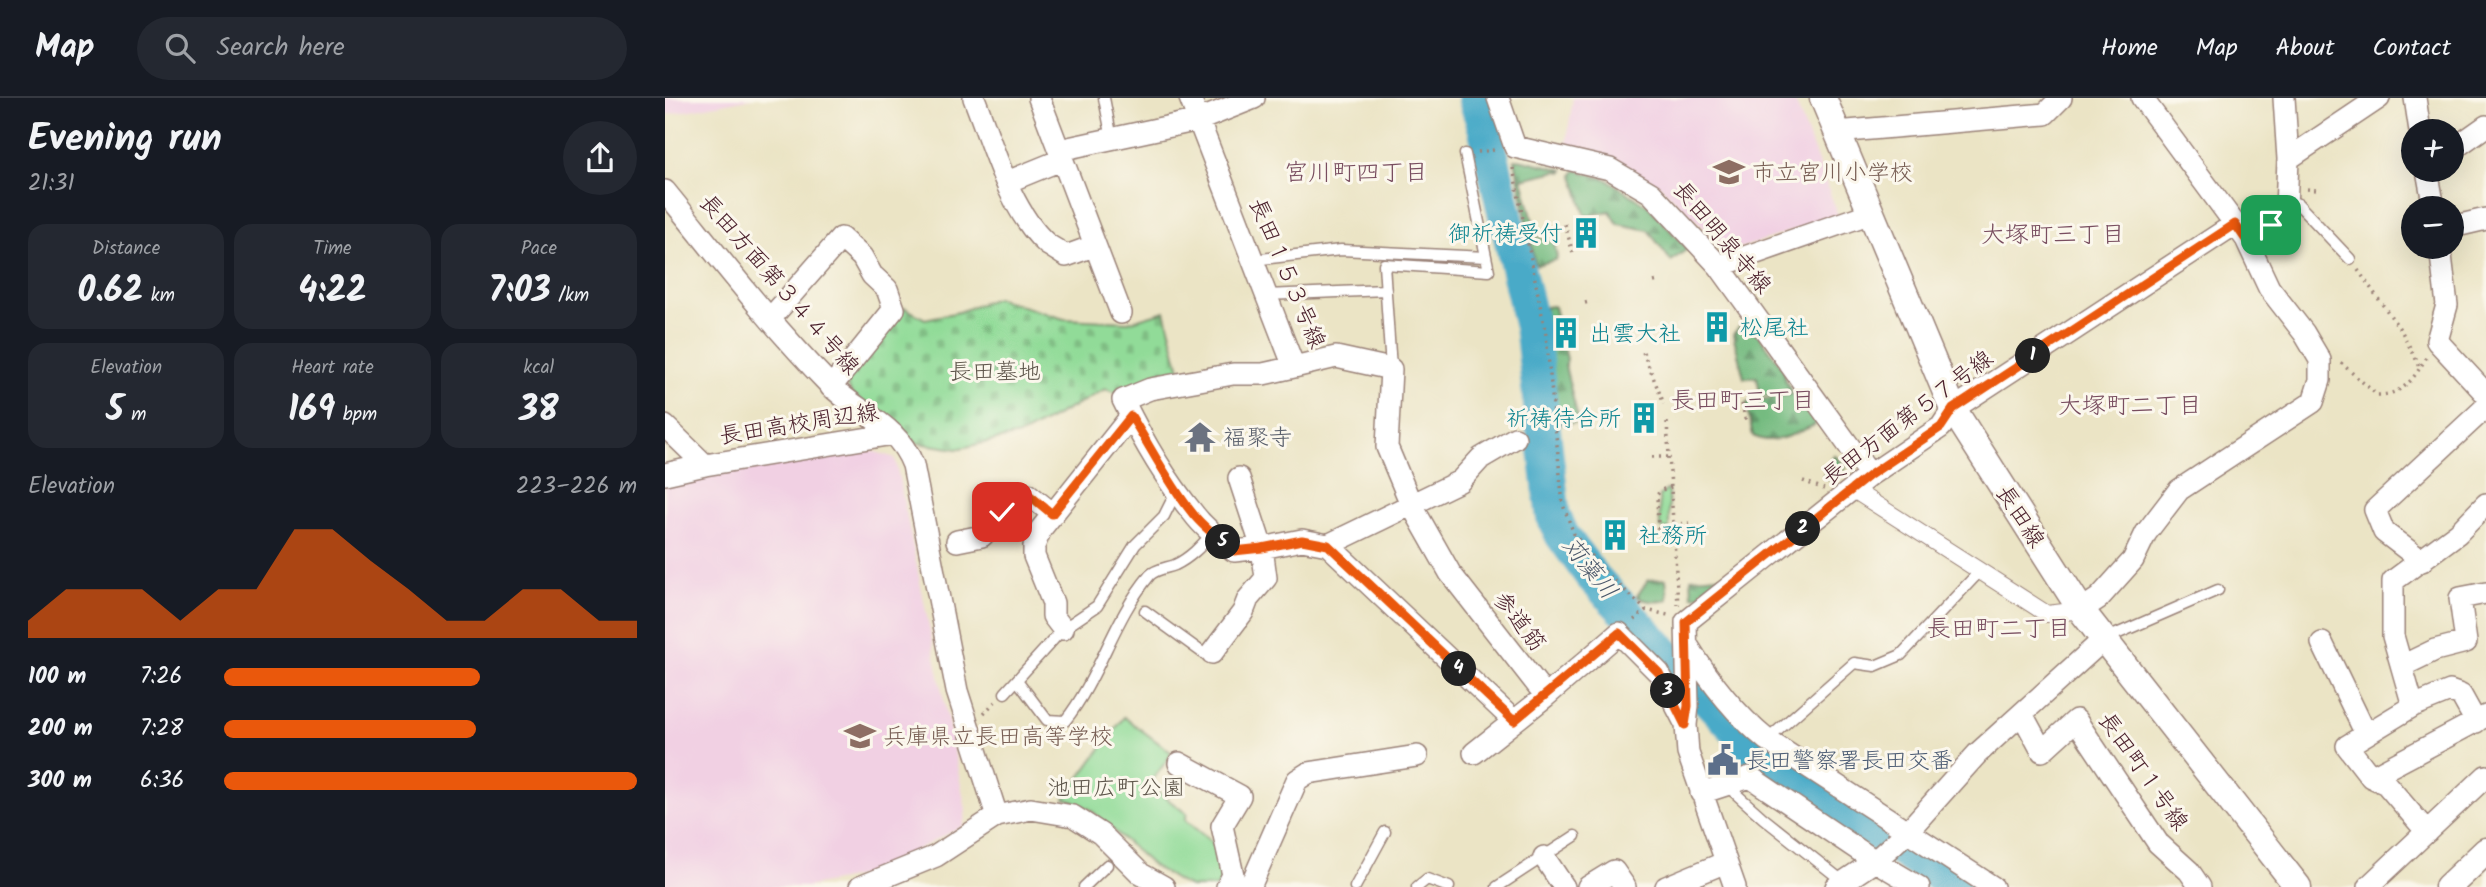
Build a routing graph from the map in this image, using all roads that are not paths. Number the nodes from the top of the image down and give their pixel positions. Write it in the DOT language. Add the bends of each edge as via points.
graph roads {
  1 [pos="974,98"];
  2 [pos="1039,98"];
  3 [pos="1104,98"];
  4 [pos="1190,98"];
  5 [pos="1254,98"];
  6 [pos="1498,98"];
  7 [pos="1823,98"];
  8 [pos="2061,98"];
  9 [pos="2142,98"];
  10 [pos="2284,98"];
  11 [pos="2379,98"];
  12 [pos="2415,98"];
  13 [pos="2418,119"];
  14 [pos="1199,120"];
  15 [pos="2486,126"];
  16 [pos="1836,132"];
  17 [pos="1112,139"];
  18 [pos="2464,142"];
  19 [pos="1465,154"];
  20 [pos="1057,156"];
  21 [pos="2288,159"];
  22 [pos="1007,182"];
  23 [pos="665,191"];
  24 [pos="2287,200"];
  25 [pos="1871,213"];
  26 [pos="2486,219"];
  27 [pos="2464,224"];
  28 [pos="2240,232"];
  29 [pos="1088,248"];
  30 [pos="1486,257"];
  31 [pos="2350,259"];
  32 [pos="2441,259"];
  33 [pos="1252,260"];
  34 [pos="1720,267"];
  35 [pos="1386,290"];
  36 [pos="1266,295"];
  37 [pos="1121,313"];
  38 [pos="770,319"];
  39 [pos="1294,367"];
  40 [pos="1391,369"];
  41 [pos="831,387"];
  42 [pos="2486,394"];
  43 [pos="2486,407"];
  44 [pos="1953,409"];
  45 [pos="1131,416"];
  46 [pos="665,426"];
  47 [pos="893,434"];
  48 [pos="1515,438"];
  49 [pos="705,465"];
  50 [pos="665,474"];
  51 [pos="1870,475"];
  52 [pos="1239,478"];
  53 [pos="1852,489"];
  54 [pos="1177,490"];
  55 [pos="1411,504"];
  56 [pos="2486,505"];
  57 [pos="1052,514"];
  58 [pos="1212,534"];
  59 [pos="957,541"];
  60 [pos="1328,545"];
  61 [pos="1262,548"];
  62 [pos="2421,561"];
  63 [pos="1980,570"];
  64 [pos="2218,590"];
  65 [pos="2486,593"];
  66 [pos="2081,610"];
  67 [pos="1145,611"];
  68 [pos="1063,629"];
  69 [pos="2103,640"];
  70 [pos="2322,643"];
  71 [pos="1688,652"];
  72 [pos="1212,653"];
  73 [pos="2402,666"];
  74 [pos="1017,680"];
  75 [pos="1005,693"];
  76 [pos="1546,696"];
  77 [pos="2413,706"];
  78 [pos="2022,713"];
  79 [pos="1687,716"];
  80 [pos="2481,719"];
  81 [pos="1514,721"];
  82 [pos="2365,734"];
  83 [pos="1767,740"];
  84 [pos="1474,753"];
  85 [pos="1417,756"];
  86 [pos="1179,763"];
  87 [pos="2486,776"];
  88 [pos="2371,778"];
  89 [pos="1726,785"];
  90 [pos="1702,793"];
  91 [pos="997,816"];
  92 [pos="1908,831"];
  93 [pos="1385,832"];
  94 [pos="2427,832"];
  95 [pos="1575,836"];
  96 [pos="2486,851"];
  97 [pos="1544,857"];
  98 [pos="1875,861"];
  99 [pos="1726,862"];
  100 [pos="1107,865"];
  101 [pos="1140,881"];
  102 [pos="1240,882"];
  103 [pos="1843,885"];
  104 [pos="860,887"];
  105 [pos="1084,887"];
  106 [pos="1164,887"];
  107 [pos="1355,887"];
  108 [pos="1417,887"];
  109 [pos="1448,887"];
  110 [pos="1497,887"];
  111 [pos="1564,887"];
  112 [pos="1588,887"];
  113 [pos="1625,887"];
  114 [pos="1666,887"];
  115 [pos="1735,887"];
  116 [pos="1920,887"];
  117 [pos="1993,887"];
  118 [pos="2200,887"];
  119 [pos="2298,887"];
  120 [pos="2368,887"];
  121 [pos="2448,887"];
  1 -- 22 [label="street"];
  2 -- 20 [label="street"];
  3 -- 17 [label="lane"];
  4 -- 14 [label="street, 長田１５３号線"];
  5 -- 14 [label="street"];
  6 -- 34 [label="street, 長田明泉寺線" via="1508,148 1610,169 1651,192"];
  7 -- 16 [label="street, 長田線"];
  8 -- 16 [label="street" via="2045,114"];
  9 -- 28 [label="street"];
  10 -- 21 [label="street"];
  11 -- 21 [label="street"];
  12 -- 13 [label="street"];
  14 -- 17 [label="street"];
  14 -- 33 [label="street, 長田１５３号線"];
  15 -- 18 [label="street"];
  16 -- 25 [label="street, 長田線"];
  17 -- 20 [label="street"];
  19 -- 30 [label="lane"];
  20 -- 22 [label="street"];
  20 -- 37 [label="street"];
  21 -- 24 [label="street"];
  22 -- 29 [label="street" via="1025,217 1047,243 1066,256"];
  23 -- 38 [label="street, 長田方面第３４４号線"];
  24 -- 28 [label="street, 長田方面第５７号線" via="2286,209 2271,225"];
  24 -- 31 [label="lane" via="2298,204"];
  25 -- 34 [label="street"];
  25 -- 44 [label="street, 長田線"];
  26 -- 27 [label="street"];
  28 -- 44 [label="street, 長田方面第５７号線"];
  28 -- 66 [label="street" via="2269,288 2320,360 2313,402 2179,491 2146,533 2133,560 2099,598"];
  30 -- 33 [label="lane" via="1341,250"];
  30 -- 35 [label="lane" via="1489,271 1384,264"];
  32 -- 42 [label="street" via="2447,305 2437,341"];
  33 -- 36 [label="street, 長田１５３号線"];
  34 -- 51 [label="street, 長田明泉寺線"];
  35 -- 36 [label="lane"];
  35 -- 40 [label="lane"];
  36 -- 39 [label="street, 長田１５３号線"];
  38 -- 41 [label="street, 長田方面第３４４号線"];
  38 -- 41 [label="street" via="841,238 862,257 887,289 894,309"];
  39 -- 40 [label="street, 長田１５３号線" via="1336,358"];
  39 -- 45 [label="street" via="1150,389 1123,400"];
  40 -- 55 [label="street" via="1387,447"];
  41 -- 47 [label="street, 長田方面第３４４号線"];
  43 -- 62 [label="street" via="2375,510 2384,532"];
  44 -- 51 [label="street, 長田方面第５７号線" via="1941,427"];
  44 -- 66 [label="street, 長田線"];
  45 -- 54 [label="street"];
  45 -- 57 [label="street"];
  46 -- 49 [label="street"];
  47 -- 49 [label="street, 長田高校周辺線"];
  47 -- 91 [label="street, 長田高校周辺線" via="906,447 913,465 957,691"];
  48 -- 55 [label="street" via="1481,458 1460,481"];
  49 -- 50 [label="street, 長田高校周辺線"];
  51 -- 53 [label="street, 長田方面第５７号線"];
  52 -- 61 [label="street"];
  53 -- 63 [label="street"];
  53 -- 71 [label="street, 長田方面第５７号線" via="1686,622"];
  54 -- 58 [label="street"];
  54 -- 68 [label="lane" via="1164,516 1135,545 1097,606"];
  55 -- 60 [label="street"];
  55 -- 76 [label="street, 参道筋" via="1450,573"];
  56 -- 62 [label="street"];
  57 -- 59 [label="street" via="1028,494 1002,512 982,536"];
  57 -- 68 [label="street" via="1041,529 1034,556 1046,580 1053,616"];
  58 -- 61 [label="street" via="1234,551"];
  58 -- 74 [label="lane" via="1177,564 1152,572 1065,721 1047,720"];
  60 -- 61 [label="street" via="1302,540"];
  60 -- 81 [label="street"];
  61 -- 72 [label="street" via="1266,578"];
  62 -- 73 [label="street" via="2393,581 2393,636"];
  63 -- 66 [label="street" via="2047,614"];
  63 -- 83 [label="lane" via="1901,655 1875,666 1854,663"];
  64 -- 69 [label="lane"];
  65 -- 73 [label="street" via="2460,597 2466,642"];
  66 -- 69 [label="street, 長田線"];
  67 -- 72 [label="lane" via="1203,653"];
  68 -- 74 [label="lane"];
  69 -- 78 [label="street"];
  69 -- 119 [label="street, 長田線"];
  70 -- 82 [label="street"];
  71 -- 79 [label="street"];
  71 -- 83 [label="street" via="1742,720"];
  73 -- 77 [label="street"];
  74 -- 75 [label="lane"];
  76 -- 79 [label="street" via="1619,633 1659,673"];
  76 -- 81 [label="street"];
  77 -- 80 [label="street" via="2450,691 2461,695"];
  77 -- 82 [label="street"];
  78 -- 92 [label="street" via="1977,754"];
  78 -- 118 [label="street, 長田町１号線" via="2042,751 2076,720 2158,843"];
  79 -- 90 [label="street" via="1688,753"];
  80 -- 88 [label="street"];
  81 -- 84 [label="street"];
  82 -- 88 [label="street" via="2347,746"];
  83 -- 92 [label="street"];
  85 -- 102 [label="street" via="1308,773 1297,780"];
  86 -- 102 [label="street" via="1240,796 1222,826"];
  87 -- 94 [label="street"];
  88 -- 94 [label="street" via="2386,784"];
  89 -- 90 [label="street"];
  89 -- 98 [label="street" via="1750,776"];
  89 -- 103 [label="lane"];
  90 -- 99 [label="street"];
  91 -- 101 [label="street" via="1031,809 1073,816 1101,834"];
  91 -- 104 [label="street" via="936,856"];
  92 -- 98 [label="street"];
  92 -- 117 [label="street"];
  93 -- 107 [label="lane"];
  94 -- 120 [label="street"];
  95 -- 97 [label="lane"];
  96 -- 121 [label="street"];
  97 -- 110 [label="lane"];
  97 -- 111 [label="street"];
  98 -- 103 [label="street"];
  98 -- 116 [label="street"];
  99 -- 114 [label="street"];
  99 -- 115 [label="street"];
  100 -- 105 [label="lane"];
  101 -- 106 [label="street"];
  108 -- 109 [label="lane" via="1427,879"];
  112 -- 113 [label="street" via="1614,871"];
}
